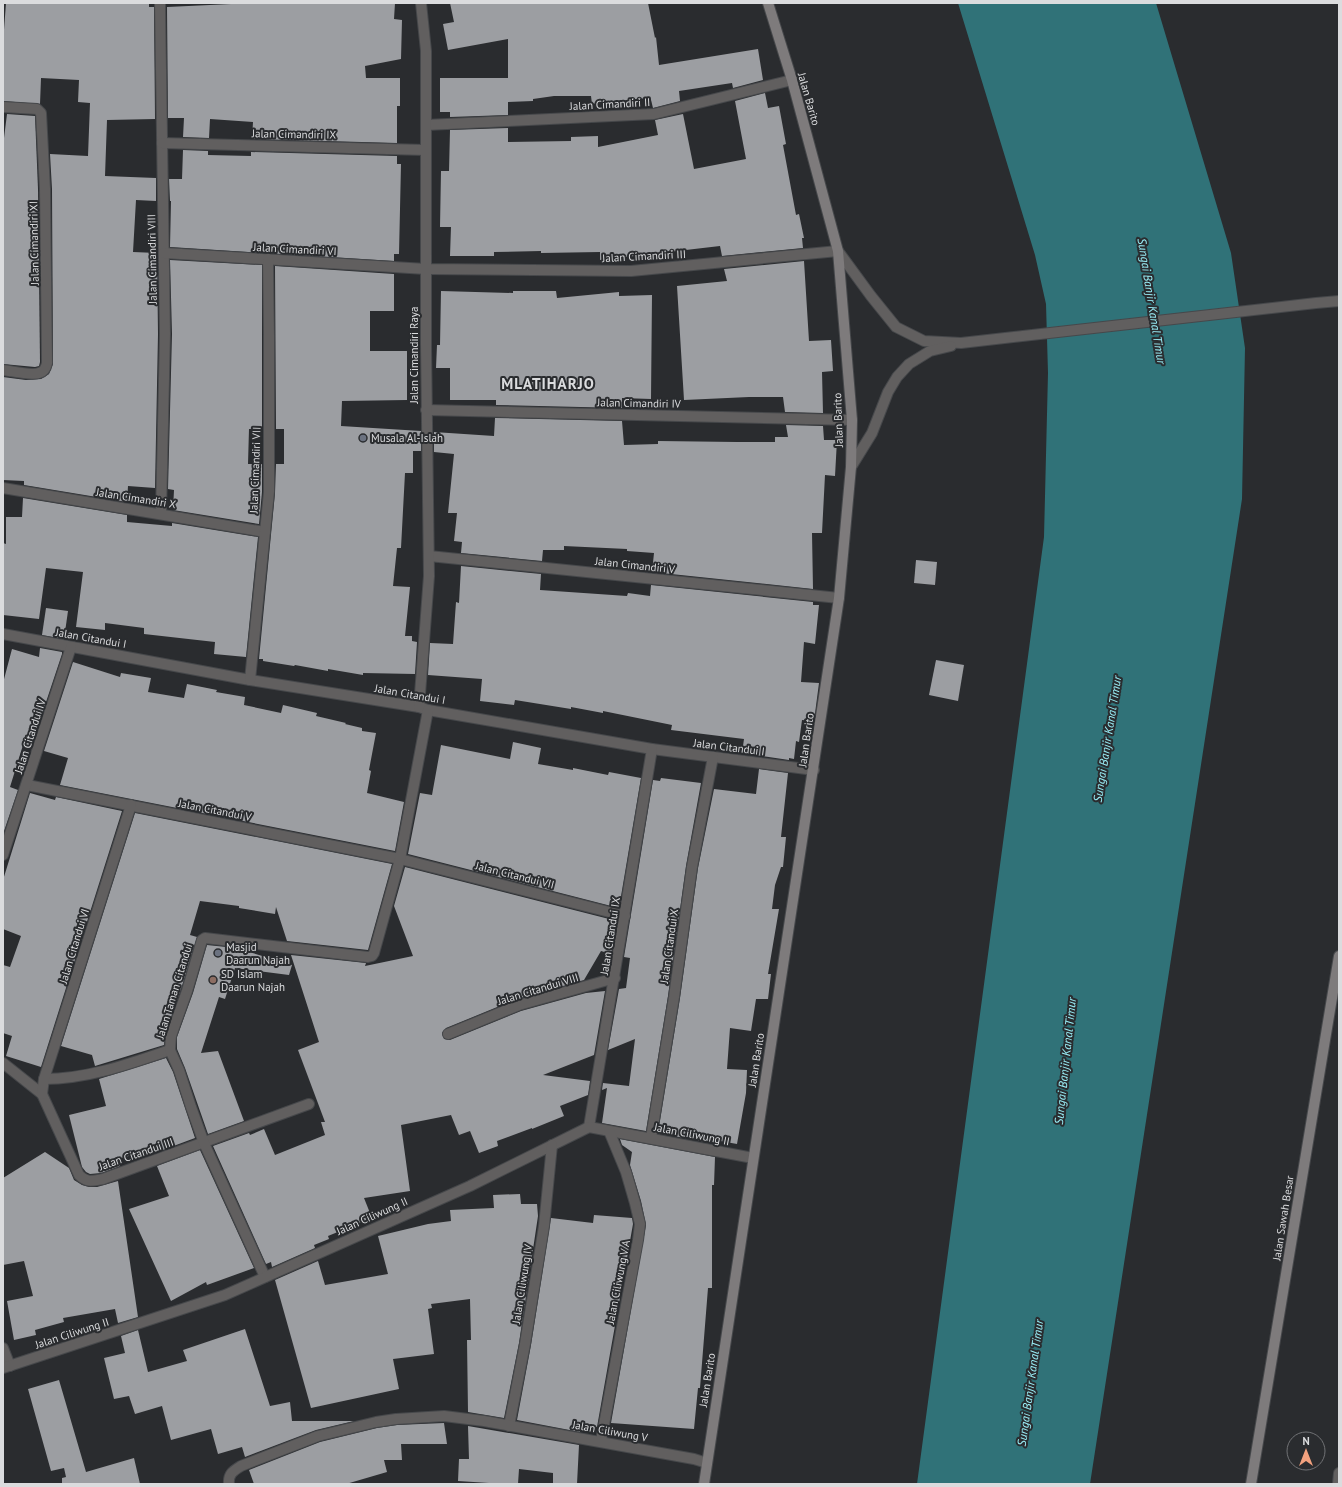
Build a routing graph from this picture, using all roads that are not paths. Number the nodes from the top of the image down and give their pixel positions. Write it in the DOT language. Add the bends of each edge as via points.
graph roads {
  1 [pos="160,3"];
  2 [pos="421,3"];
  3 [pos="768,3"];
  4 [pos="792,80"];
  5 [pos="3,107"];
  6 [pos="426,125"];
  7 [pos="162,143"];
  8 [pos="426,150"];
  9 [pos="838,251"];
  10 [pos="164,253"];
  11 [pos="268,259"];
  12 [pos="426,269"];
  13 [pos="1338,302"];
  14 [pos="961,344"];
  15 [pos="3,370"];
  16 [pos="426,410"];
  17 [pos="852,420"];
  18 [pos="851,467"];
  19 [pos="3,488"];
  20 [pos="161,514"];
  21 [pos="264,532"];
  22 [pos="429,556"];
  23 [pos="839,598"];
  24 [pos="3,634"];
  25 [pos="71,646"];
  26 [pos="250,680"];
  27 [pos="424,708"];
  28 [pos="652,749"];
  29 [pos="712,757"];
  30 [pos="814,770"];
  31 [pos="27,785"];
  32 [pos="131,805"];
  33 [pos="3,855"];
  34 [pos="400,859"];
  35 [pos="625,916"];
  36 [pos="374,953"];
  37 [pos="1339,956"];
  38 [pos="615,978"];
  39 [pos="448,1034"];
  40 [pos="170,1050"];
  41 [pos="3,1063"];
  42 [pos="44,1079"];
  43 [pos="42,1094"];
  44 [pos="309,1104"];
  45 [pos="589,1127"];
  46 [pos="609,1131"];
  47 [pos="651,1138"];
  48 [pos="204,1143"];
  49 [pos="552,1146"];
  50 [pos="753,1158"];
  51 [pos="265,1277"];
  52 [pos="3,1348"];
  53 [pos="6,1367"];
  54 [pos="509,1426"];
  55 [pos="601,1441"];
  56 [pos="706,1463"];
  57 [pos="1339,1473"];
  58 [pos="229,1484"];
  59 [pos="704,1484"];
  60 [pos="1251,1484"];
  61 [pos="1338,1484"];
  1 -- 7 [label="street, Jalan Cimandiri VIII"];
  2 -- 6 [label="street, Jalan Cimandiri Raya" via="426,51"];
  3 -- 4 [label="street, Jalan Barito"];
  4 -- 6 [label="street, Jalan Cimandiri II" via="654,114"];
  4 -- 9 [label="street, Jalan Barito"];
  5 -- 15 [label="street, Jalan Cimandiri XI" via="37,110 41,112 42,117 46,189 47,364 41,373 34,374"];
  6 -- 8 [label="street, Jalan Cimandiri Raya"];
  7 -- 8 [label="street, Jalan Cimandiri IX"];
  7 -- 10 [label="street, Jalan Cimandiri VIII"];
  8 -- 12 [label="street, Jalan Cimandiri Raya"];
  9 -- 12 [label="street, Jalan Cimandiri III" via="631,271"];
  9 -- 14 [label="street" via="896,326 924,341"];
  9 -- 17 [label="street, Jalan Barito"];
  10 -- 11 [label="street, Jalan Cimandiri VI"];
  10 -- 20 [label="street, Jalan Cimandiri VIII"];
  11 -- 12 [label="street, Jalan Cimandiri VI"];
  11 -- 21 [label="street, Jalan Cimandiri VII" via="269,492"];
  12 -- 16 [label="street, Jalan Cimandiri Raya"];
  13 -- 14 [label="street"];
  14 -- 18 [label="street" via="930,351 909,364 897,377 888,392 872,433"];
  16 -- 17 [label="street, Jalan Cimandiri IV"];
  16 -- 22 [label="street, Jalan Cimandiri Raya"];
  17 -- 18 [label="street, Jalan Barito"];
  18 -- 23 [label="street, Jalan Barito"];
  19 -- 20 [label="street, Jalan Cimandiri X"];
  20 -- 21 [label="street, Jalan Cimandiri X"];
  21 -- 26 [label="street, Jalan Cimandiri VII"];
  22 -- 23 [label="street, Jalan Cimandiri V"];
  22 -- 27 [label="street, Jalan Cimandiri Raya"];
  23 -- 30 [label="street, Jalan Barito"];
  24 -- 25 [label="street, Jalan Citandui I"];
  25 -- 26 [label="street, Jalan Citandui I"];
  25 -- 31 [label="street, Jalan Citandui IV"];
  26 -- 27 [label="street, Jalan Citandui I"];
  27 -- 28 [label="street, Jalan Citandui I"];
  27 -- 34 [label="street, Jalan Cimandiri Raya"];
  28 -- 29 [label="street, Jalan Citandui I"];
  28 -- 35 [label="street, Jalan Citandui IX"];
  29 -- 30 [label="street, Jalan Citandui I"];
  29 -- 47 [label="street, Jalan Citandui X" via="693,860"];
  30 -- 50 [label="street, Jalan Barito"];
  31 -- 32 [label="street, Jalan Citandui V"];
  31 -- 33 [label="street, Jalan Citandui IV"];
  32 -- 34 [label="street, Jalan Citandui V"];
  32 -- 42 [label="street, Jalan Citandui VI"];
  34 -- 35 [label="street, Jalan Citandui VII"];
  34 -- 36 [label="street, Jalan Cimandiri Raya"];
  35 -- 38 [label="street, Jalan Citandui IX"];
  36 -- 40 [label="street, Jalan Taman Citandui" via="368,957 203,939 171,1036"];
  37 -- 60 [label="street, Jalan Sawah Besar"];
  38 -- 39 [label="street, Jalan Citandui VIII" via="519,1005"];
  38 -- 45 [label="street, Jalan Citandui IX"];
  40 -- 42 [label="street" via="92,1074"];
  40 -- 48 [label="street, Jalan Taman Citandui"];
  41 -- 43 [label="street, Jalan Citandui III"];
  42 -- 43 [label="street, Jalan Citandui VI"];
  43 -- 48 [label="street, Jalan Citandui III" via="72,1162 84,1180 103,1179"];
  44 -- 48 [label="street, Jalan Citandui III"];
  45 -- 46 [label="street, Jalan Ciliwung II"];
  45 -- 49 [label="street, Jalan Ciliwung II"];
  46 -- 47 [label="street, Jalan Ciliwung II"];
  46 -- 55 [label="street, Jalan Ciliwung V A" via="626,1172 640,1224"];
  47 -- 50 [label="street, Jalan Ciliwung II"];
  48 -- 51 [label="street, Jalan Taman Citandui"];
  49 -- 51 [label="street, Jalan Ciliwung II" via="470,1186"];
  49 -- 54 [label="street, Jalan Ciliwung IV" via="544,1226"];
  50 -- 56 [label="street, Jalan Barito"];
  51 -- 53 [label="street, Jalan Ciliwung II" via="225,1294"];
  52 -- 53 [label="street"];
  54 -- 55 [label="street, Jalan Ciliwung V"];
  54 -- 58 [label="street, Jalan Ciliwung V" via="444,1416 376,1422 318,1436 241,1466 232,1472 228,1479"];
  55 -- 56 [label="street, Jalan Ciliwung V"];
  56 -- 59 [label="street, Jalan Barito"];
  57 -- 61 [label="street"];
}
